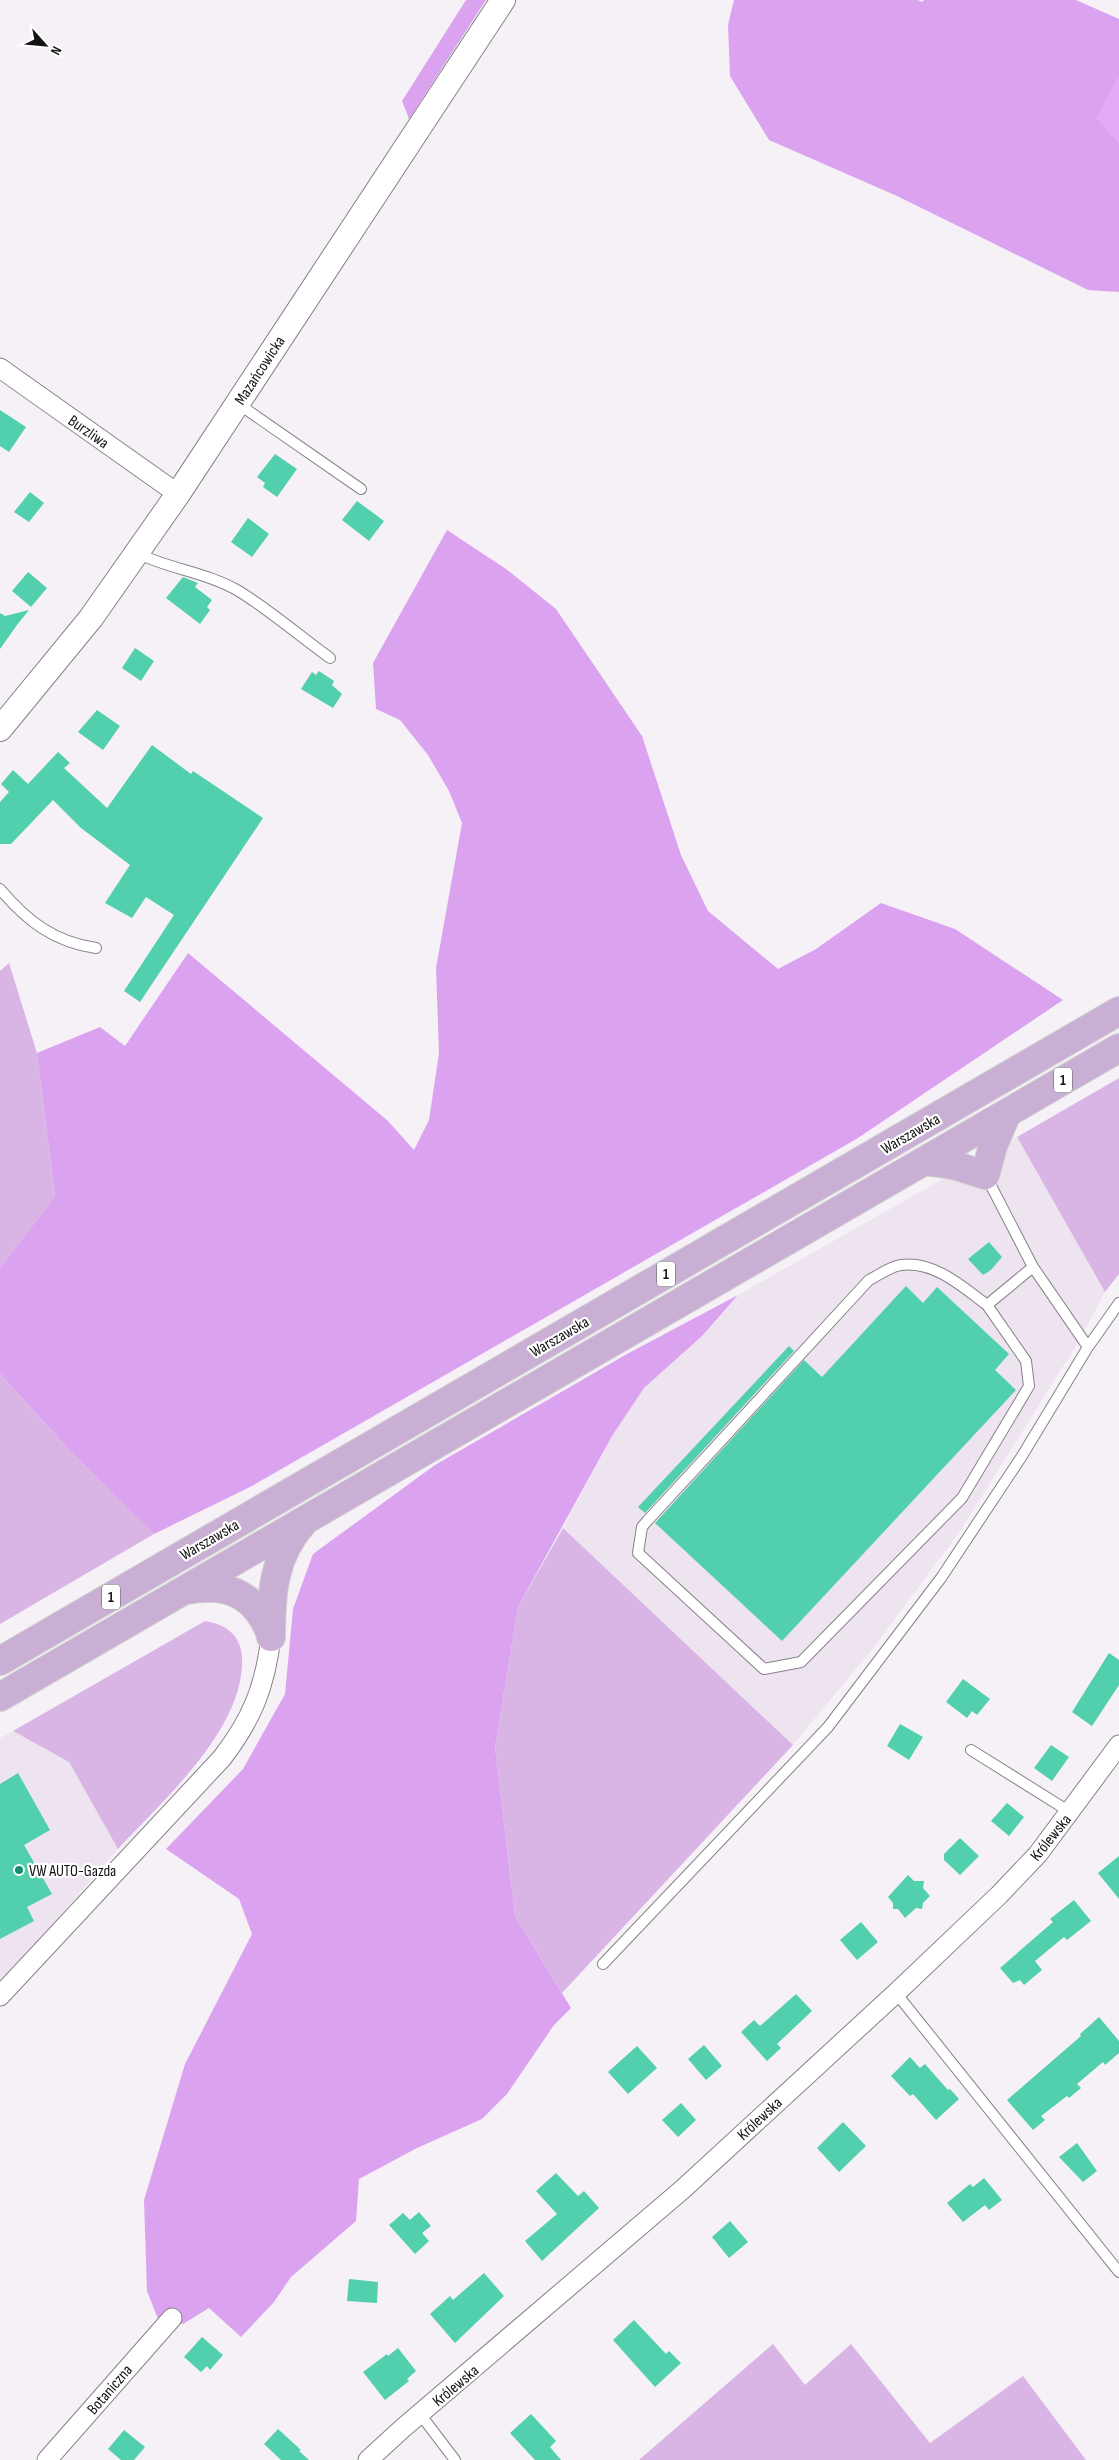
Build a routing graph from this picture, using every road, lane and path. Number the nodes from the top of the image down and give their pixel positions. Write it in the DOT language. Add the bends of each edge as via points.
graph roads {
  1 [pos="503,0"];
  2 [pos="0,368"];
  3 [pos="237,403"];
  4 [pos="361,489"];
  5 [pos="178,494"];
  6 [pos="137,553"];
  7 [pos="330,658"];
  8 [pos="0,729"];
  9 [pos="0,889"];
  10 [pos="96,948"];
  11 [pos="1119,1012"];
  12 [pos="1119,1048"];
  13 [pos="1006,1113"];
  14 [pos="924,1161"];
  15 [pos="986,1175"];
  16 [pos="1033,1267"];
  17 [pos="1119,1303"];
  18 [pos="987,1305"];
  19 [pos="1088,1347"];
  20 [pos="308,1518"];
  21 [pos="172,1597"];
  22 [pos="272,1637"];
  23 [pos="3,1658"];
  24 [pos="0,1697"];
  25 [pos="1119,1745"];
  26 [pos="971,1750"];
  27 [pos="1070,1812"];
  28 [pos="603,1964"];
  29 [pos="896,1994"];
  30 [pos="0,1996"];
  31 [pos="1119,2272"];
  32 [pos="172,2318"];
  33 [pos="420,2414"];
  34 [pos="47,2460"];
  35 [pos="368,2460"];
  36 [pos="455,2460"];
  1 -- 3 [label="street, Mazańcowicka"];
  2 -- 5 [label="street, Burzliwa"];
  3 -- 4 [label="lane"];
  3 -- 5 [label="street, Mazańcowicka"];
  5 -- 6 [label="street, Mazańcowicka"];
  6 -- 7 [label="lane" via="158,564 185,569 236,590"];
  6 -- 8 [label="street, Mazańcowicka" via="91,618"];
  9 -- 10 [label="lane" via="48,932 73,945"];
  11 -- 23 [label="main road, Warszawska / 1"];
  12 -- 13 [label="main road, Warszawska / 1"];
  13 -- 14 [label="main road, Warszawska / 1"];
  13 -- 15 [label="main road"];
  14 -- 15 [label="main road"];
  14 -- 20 [label="main road, Warszawska / 1"];
  15 -- 16 [label="lane"];
  16 -- 18 [label="lane"];
  16 -- 19 [label="lane"];
  17 -- 19 [label="lane"];
  18 -- 18 [label="lane" via="954,1280 923,1266 900,1265 870,1280 642,1527 638,1553 764,1668 801,1662 962,1498 1029,1386 1026,1361"];
  19 -- 28 [label="lane" via="1022,1456 941,1578 828,1727"];
  20 -- 21 [label="main road, Warszawska / 1"];
  20 -- 22 [label="main road" via="289,1542 277,1569 271,1597"];
  21 -- 22 [label="main road" via="203,1587 234,1592 257,1608"];
  21 -- 24 [label="main road, Warszawska / 1"];
  22 -- 30 [label="street" via="262,1688 240,1734 215,1766"];
  25 -- 27 [label="street, Królewska"];
  26 -- 27 [label="lane"];
  27 -- 29 [label="street, Królewska" via="1019,1874"];
  29 -- 31 [label="lane"];
  29 -- 33 [label="street, Królewska" via="683,2189"];
  32 -- 34 [label="street, Botaniczna"];
  33 -- 35 [label="street, Królewska"];
  33 -- 36 [label="lane"];
}
